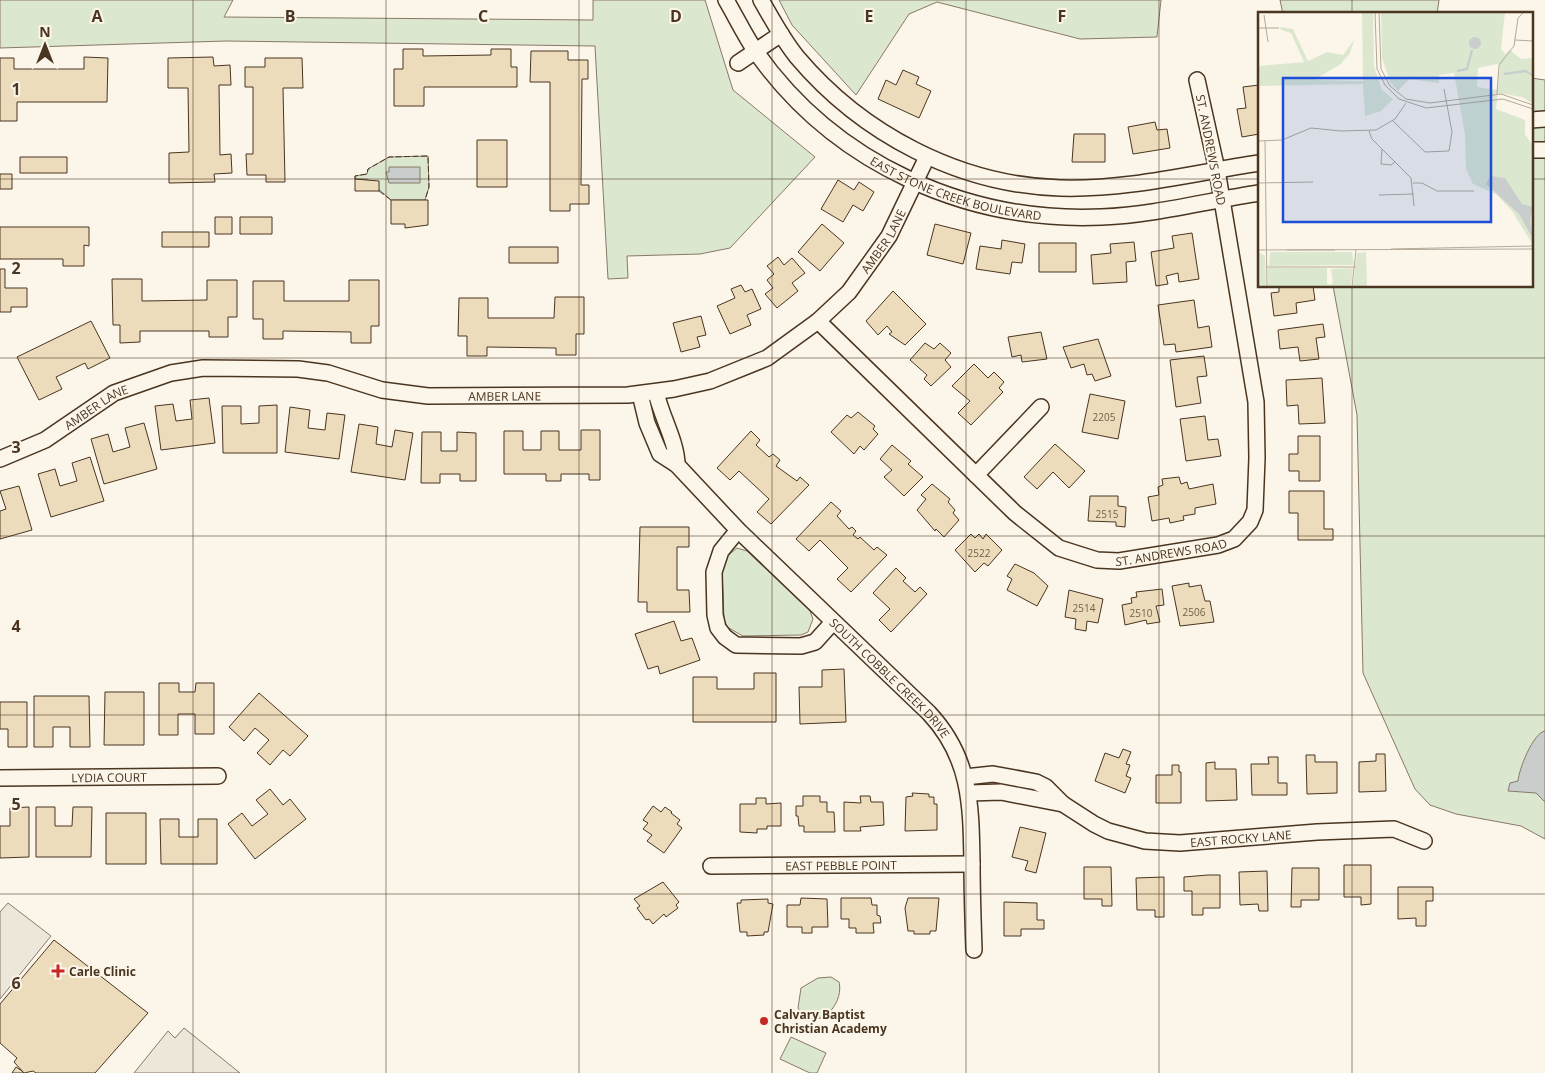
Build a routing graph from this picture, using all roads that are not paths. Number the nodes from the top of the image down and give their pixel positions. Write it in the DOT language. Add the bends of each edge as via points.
graph roads {
  1 [pos="726,0"];
  2 [pos="761,0"];
  3 [pos="780,34"];
  4 [pos="755,51"];
  5 [pos="738,63"];
  6 [pos="1197,80"];
  7 [pos="1545,119"];
  8 [pos="1532,120"];
  9 [pos="1532,150"];
  10 [pos="1545,150"];
  11 [pos="927,157"];
  12 [pos="1258,163"];
  13 [pos="1217,170"];
  14 [pos="915,183"];
  15 [pos="1258,193"];
  16 [pos="1221,199"];
  17 [pos="818,321"];
  18 [pos="656,392"];
  19 [pos="640,394"];
  20 [pos="1041,407"];
  21 [pos="0,459"];
  22 [pos="677,465"];
  23 [pos="976,475"];
  24 [pos="738,530"];
  25 [pos="833,622"];
  26 [pos="218,776"];
  27 [pos="965,777"];
  28 [pos="0,778"];
  29 [pos="970,793"];
  30 [pos="1063,804"];
  31 [pos="1424,842"];
  32 [pos="972,864"];
  33 [pos="711,866"];
  34 [pos="974,950"];
  1 -- 4 [label="street, EAST STONE CREEK BOULEVARD"];
  2 -- 3 [label="street, EAST STONE CREEK BOULEVARD"];
  3 -- 4 [label="street"];
  3 -- 11 [label="street, EAST STONE CREEK BOULEVARD" via="797,57 847,106 875,127"];
  4 -- 5 [label="street"];
  4 -- 14 [label="street, EAST STONE CREEK BOULEVARD" via="806,110 834,134"];
  6 -- 13 [label="street, ST. ANDREWS ROAD"];
  7 -- 8 [label="street"];
  9 -- 10 [label="street"];
  11 -- 13 [label="street, EAST STONE CREEK BOULEVARD" via="975,175 1060,188 1128,184"];
  11 -- 14 [label="street, AMBER LANE"];
  12 -- 13 [label="street, EAST STONE CREEK BOULEVARD"];
  13 -- 16 [label="street, ST. ANDREWS ROAD"];
  14 -- 16 [label="street, EAST STONE CREEK BOULEVARD" via="985,208 1066,218 1104,217"];
  14 -- 17 [label="street, AMBER LANE" via="875,258 849,292"];
  15 -- 16 [label="street, EAST STONE CREEK BOULEVARD"];
  16 -- 23 [label="street, ST. ANDREWS ROAD" via="1256,402 1257,498 1250,522 1242,533 1218,545 1134,560 1096,560 1059,548 1042,536"];
  17 -- 18 [label="street, AMBER LANE" via="767,358 741,370 710,381"];
  17 -- 23 [label="street, ST. ANDREWS ROAD"];
  18 -- 19 [label="street, AMBER LANE"];
  18 -- 22 [label="street" via="676,449"];
  19 -- 21 [label="street, AMBER LANE" via="428,396 382,390 328,373 298,369 203,368 164,375 114,393 45,440"];
  19 -- 22 [label="street, SOUTH COBBLE CREEK DRIVE" via="647,423 660,454"];
  20 -- 23 [label="street"];
  22 -- 24 [label="street, SOUTH COBBLE CREEK DRIVE"];
  24 -- 25 [label="street, SOUTH COBBLE CREEK DRIVE"];
  24 -- 25 [label="street" via="721,551 714,572 715,615 718,628 725,637 736,645 801,646 815,642"];
  25 -- 27 [label="street, SOUTH COBBLE CREEK DRIVE" via="938,722 952,743"];
  26 -- 28 [label="street, LYDIA COURT"];
  27 -- 29 [label="street, SOUTH COBBLE CREEK DRIVE"];
  27 -- 30 [label="street, EAST ROCKY LANE" via="992,774 1028,780 1046,787"];
  29 -- 30 [label="street, EAST ROCKY LANE" via="1001,792"];
  29 -- 32 [label="street, SOUTH COBBLE CREEK DRIVE"];
  30 -- 31 [label="street, EAST ROCKY LANE" via="1108,832 1145,842 1180,843 1308,832 1394,829"];
  32 -- 33 [label="street, EAST PEBBLE POINT"];
  32 -- 34 [label="street, SOUTH COBBLE CREEK DRIVE"];
}
